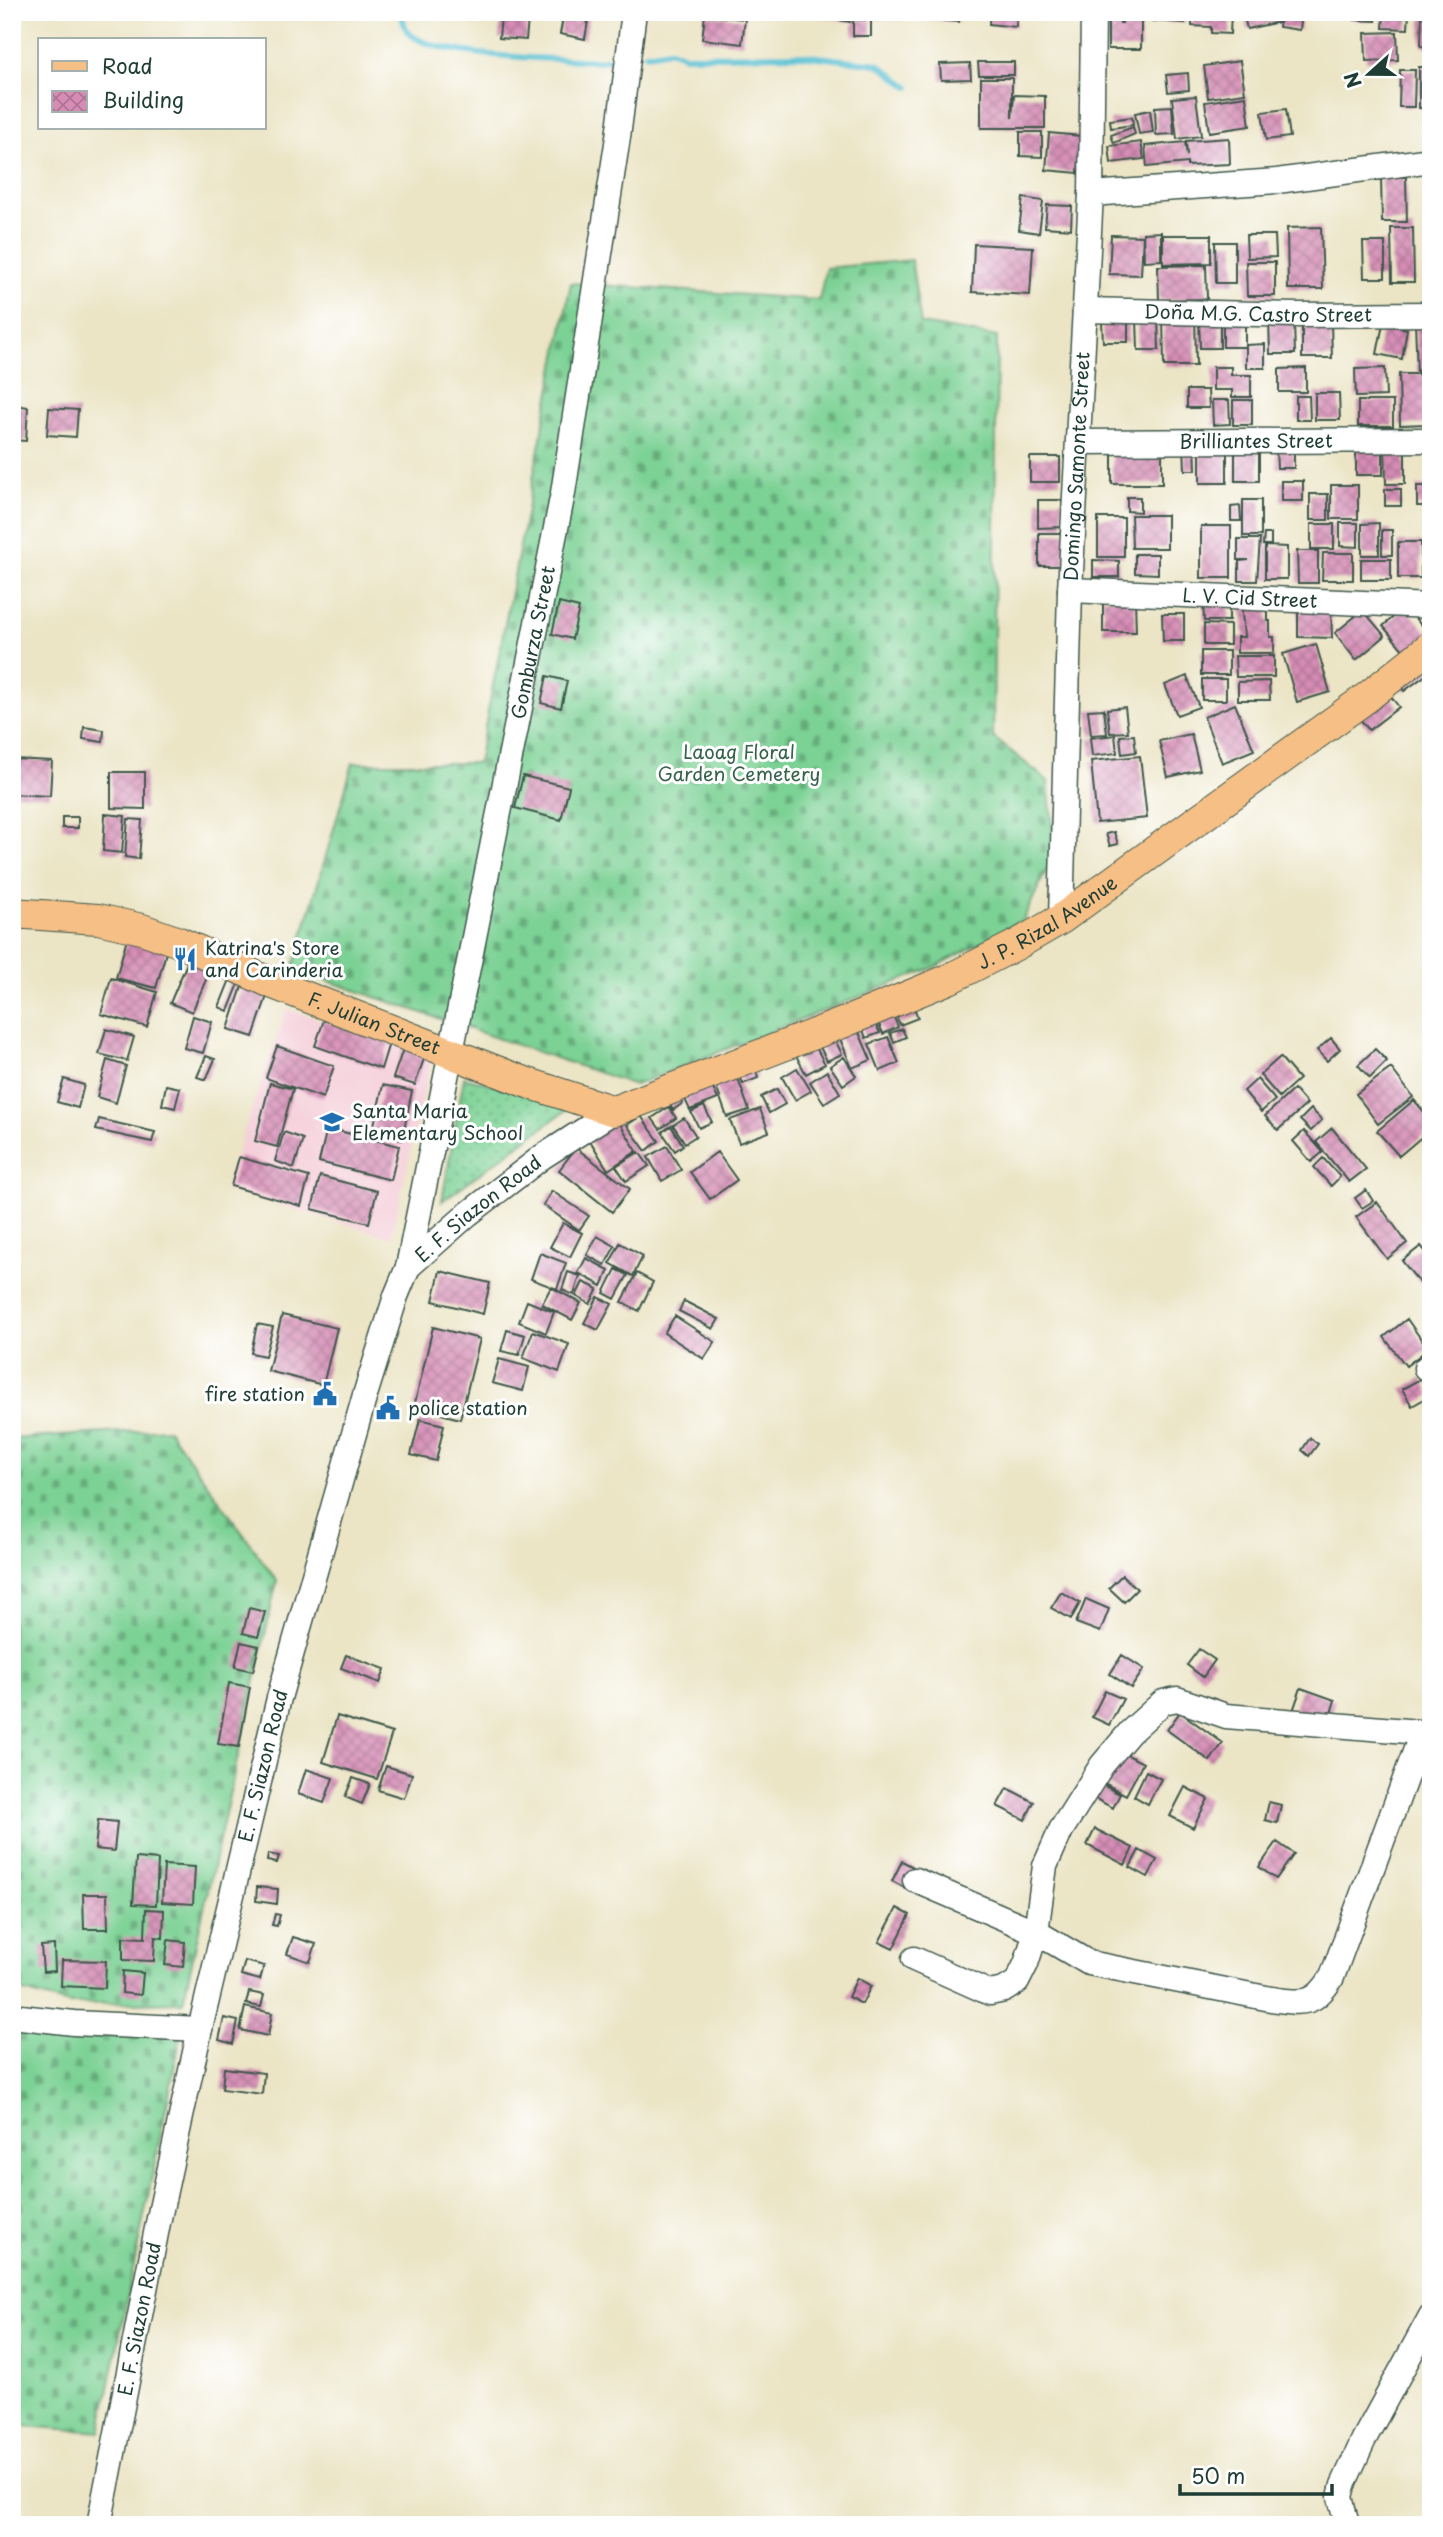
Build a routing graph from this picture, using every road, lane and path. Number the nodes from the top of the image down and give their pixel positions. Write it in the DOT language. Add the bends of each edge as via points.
graph roads {
  1 [pos="634,12"];
  2 [pos="1093,12"];
  3 [pos="1431,160"];
  4 [pos="1091,194"];
  5 [pos="1085,310"];
  6 [pos="1431,314"];
  7 [pos="1431,440"];
  8 [pos="1079,442"];
  9 [pos="1070,590"];
  10 [pos="1431,606"];
  11 [pos="1431,646"];
  12 [pos="12,913"];
  13 [pos="1061,919"];
  14 [pos="451,1052"];
  15 [pos="614,1111"];
  16 [pos="408,1267"];
  17 [pos="1426,1733"];
  18 [pos="915,1880"];
  19 [pos="1036,1932"];
  20 [pos="914,1959"];
  21 [pos="12,2016"];
  22 [pos="200,2029"];
  23 [pos="1431,2316"];
  24 [pos="99,2525"];
  25 [pos="1347,2525"];
  1 -- 14 [label="street, Gomburza Street" via="563,494"];
  2 -- 4 [label="street, Domingo Samonte Street"];
  3 -- 4 [label="street" via="1278,181"];
  4 -- 5 [label="street, Domingo Samonte Street"];
  5 -- 6 [label="street, Doña M.G. Castro Street"];
  5 -- 8 [label="street, Domingo Samonte Street"];
  7 -- 8 [label="street, Brilliantes Street"];
  8 -- 9 [label="street, Domingo Samonte Street"];
  9 -- 10 [label="street, L. V. Cid Street"];
  9 -- 13 [label="street, Domingo Samonte Street"];
  11 -- 13 [label="main road, J. P. Rizal Avenue"];
  12 -- 14 [label="main road, F. Julian Street" via="98,919 142,929"];
  13 -- 15 [label="main road, J. P. Rizal Avenue" via="949,979"];
  14 -- 15 [label="main road, F. Julian Street"];
  14 -- 16 [label="street, Gomburza Street"];
  15 -- 16 [label="street, E. F. Siazon Road" via="542,1157"];
  16 -- 22 [label="street, E. F. Siazon Road" via="369,1384 279,1698"];
  17 -- 19 [label="street" via="1226,1716 1177,1699 1163,1703 1102,1765 1061,1830 1045,1866"];
  17 -- 19 [label="street" via="1332,1978 1313,1999 1271,1999 1089,1963"];
  18 -- 19 [label="street"];
  19 -- 20 [label="street" via="1027,1964 1017,1982 1004,1990 990,1993"];
  21 -- 22 [label="street"];
  22 -- 24 [label="street, E. F. Siazon Road"];
  23 -- 25 [label="street" via="1343,2485 1340,2497"];
}
